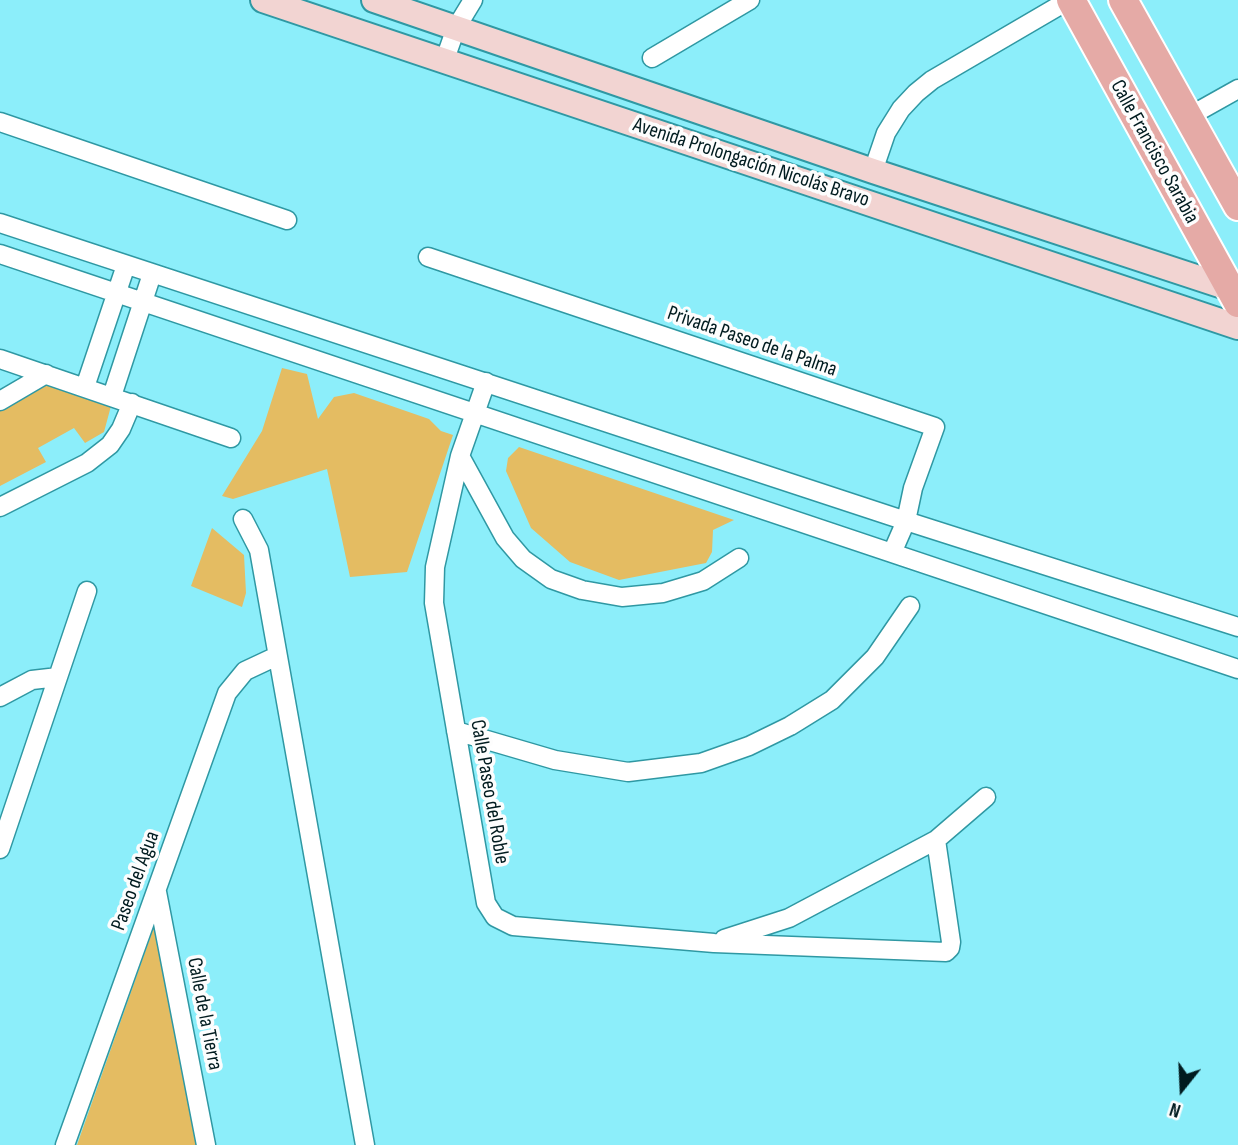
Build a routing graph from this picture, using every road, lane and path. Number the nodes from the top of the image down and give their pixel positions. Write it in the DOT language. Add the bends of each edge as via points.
graph roads {
  1 [pos="263,0"];
  2 [pos="374,0"];
  3 [pos="473,0"];
  4 [pos="750,0"];
  5 [pos="1070,0"];
  6 [pos="1123,0"];
  7 [pos="456,28"];
  8 [pos="652,58"];
  9 [pos="444,62"];
  10 [pos="1238,89"];
  11 [pos="1188,117"];
  12 [pos="0,122"];
  13 [pos="873,171"];
  14 [pos="1238,206"];
  15 [pos="286,220"];
  16 [pos="0,223"];
  17 [pos="0,254"];
  18 [pos="428,257"];
  19 [pos="126,265"];
  20 [pos="152,274"];
  21 [pos="116,293"];
  22 [pos="1235,294"];
  23 [pos="142,302"];
  24 [pos="1238,327"];
  25 [pos="0,359"];
  26 [pos="46,374"];
  27 [pos="486,382"];
  28 [pos="85,387"];
  29 [pos="112,396"];
  30 [pos="0,401"];
  31 [pos="132,403"];
  32 [pos="475,413"];
  33 [pos="231,438"];
  34 [pos="460,456"];
  35 [pos="0,506"];
  36 [pos="243,519"];
  37 [pos="906,521"];
  38 [pos="892,553"];
  39 [pos="739,558"];
  40 [pos="87,591"];
  41 [pos="909,606"];
  42 [pos="1238,627"];
  43 [pos="277,656"];
  44 [pos="1238,669"];
  45 [pos="58,677"];
  46 [pos="0,697"];
  47 [pos="456,731"];
  48 [pos="986,797"];
  49 [pos="936,840"];
  50 [pos="0,849"];
  51 [pos="157,892"];
  52 [pos="714,943"];
  53 [pos="65,1145"];
  54 [pos="206,1145"];
  55 [pos="365,1145"];
  1 -- 9 [label="main road, Avenida Prolongación Nicolás Bravo"];
  2 -- 7 [label="main road, Avenida Prolongación Nicolás Bravo"];
  3 -- 7 [label="street"];
  4 -- 8 [label="street"];
  5 -- 13 [label="street" via="916,93 886,133"];
  5 -- 22 [label="main road, Calle Francisco Sarabia"];
  6 -- 11 [label="main road"];
  7 -- 9 [label="street"];
  7 -- 13 [label="main road, Avenida Prolongación Nicolás Bravo"];
  9 -- 24 [label="main road, Avenida Prolongación Nicolás Bravo"];
  10 -- 11 [label="street"];
  11 -- 14 [label="main road"];
  12 -- 15 [label="street"];
  13 -- 22 [label="main road, Avenida Prolongación Nicolás Bravo"];
  16 -- 19 [label="street"];
  17 -- 21 [label="street"];
  18 -- 37 [label="street, Privada Paseo de la Palma" via="935,428"];
  19 -- 20 [label="street"];
  19 -- 21 [label="street"];
  20 -- 23 [label="street"];
  20 -- 27 [label="street"];
  21 -- 23 [label="street"];
  21 -- 28 [label="street"];
  23 -- 29 [label="street"];
  23 -- 32 [label="street"];
  25 -- 26 [label="street"];
  26 -- 28 [label="street"];
  26 -- 30 [label="street"];
  27 -- 32 [label="street, Calle Paseo del Roble"];
  27 -- 37 [label="street"];
  28 -- 29 [label="street"];
  29 -- 31 [label="street"];
  31 -- 33 [label="street"];
  31 -- 35 [label="street" via="110,445 87,463"];
  32 -- 34 [label="street, Calle Paseo del Roble"];
  32 -- 38 [label="street"];
  34 -- 39 [label="street" via="505,538 523,559 551,579 622,597 663,593 703,581"];
  34 -- 47 [label="street, Calle Paseo del Roble" via="435,567 434,603"];
  36 -- 43 [label="street" via="259,550"];
  37 -- 38 [label="street, Privada Paseo de la Palma"];
  37 -- 42 [label="street"];
  38 -- 44 [label="street"];
  40 -- 45 [label="street"];
  41 -- 47 [label="street" via="875,657 832,700 749,746 701,763 628,772 555,760"];
  43 -- 51 [label="street, Paseo del Agua" via="245,671 227,694"];
  43 -- 55 [label="street"];
  45 -- 46 [label="street" via="32,680"];
  45 -- 50 [label="street"];
  47 -- 52 [label="street, Calle Paseo del Roble" via="486,903 495,917 513,926"];
  48 -- 49 [label="street, Calle Paseo del Roble"];
  49 -- 52 [label="street, Calle Paseo del Roble" via="789,918"];
  49 -- 52 [label="street, Calle Paseo del Roble" via="951,942 946,952"];
  51 -- 53 [label="street, Paseo del Agua"];
  51 -- 54 [label="street, Calle de la Tierra"];
}
